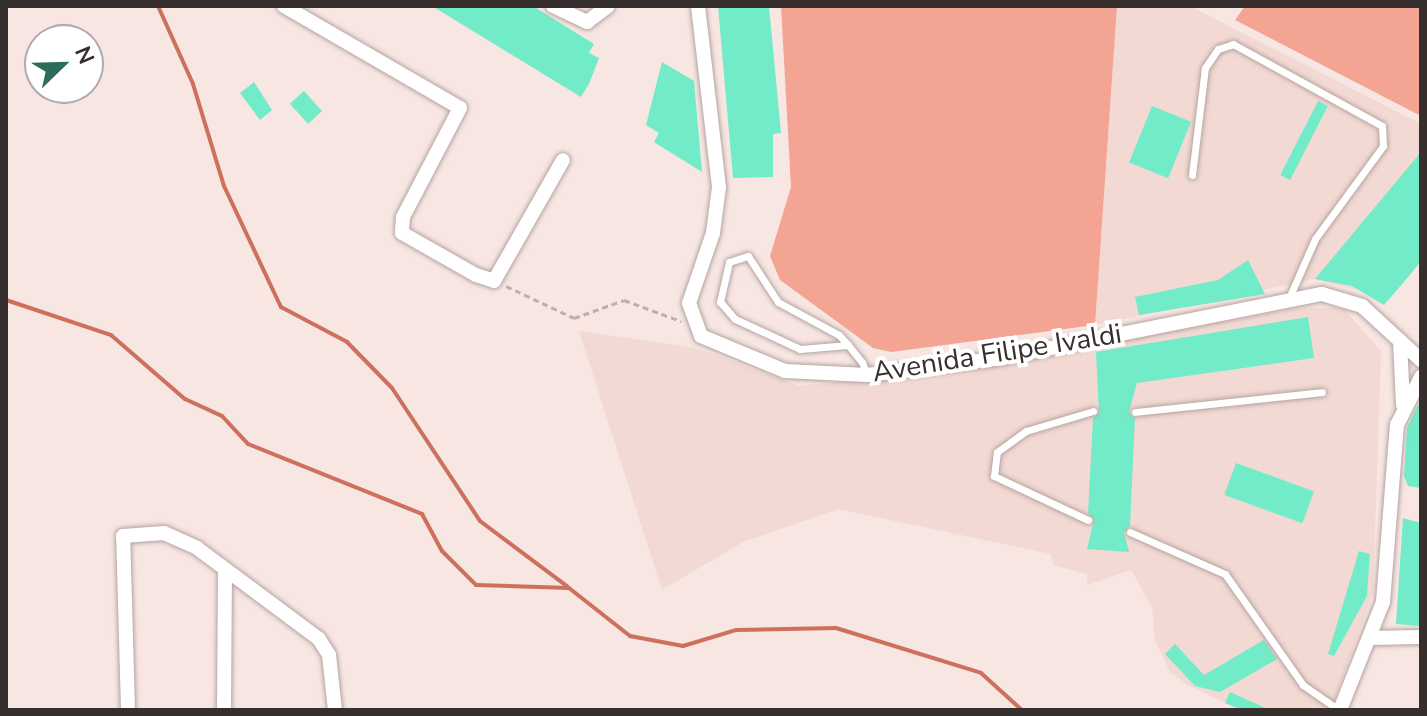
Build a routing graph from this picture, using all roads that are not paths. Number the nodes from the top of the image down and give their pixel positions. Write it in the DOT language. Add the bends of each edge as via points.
graph roads {
  1 [pos="284,6"];
  2 [pos="553,6"];
  3 [pos="608,6"];
  4 [pos="698,6"];
  5 [pos="563,160"];
  6 [pos="1192,175"];
  7 [pos="1289,298"];
  8 [pos="1400,341"];
  9 [pos="848,345"];
  10 [pos="1421,360"];
  11 [pos="867,375"];
  12 [pos="1421,377"];
  13 [pos="1322,392"];
  14 [pos="1403,406"];
  15 [pos="1093,411"];
  16 [pos="1135,412"];
  17 [pos="1088,520"];
  18 [pos="1130,532"];
  19 [pos="225,570"];
  20 [pos="1421,637"];
  21 [pos="1369,638"];
  22 [pos="128,710"];
  23 [pos="224,710"];
  24 [pos="335,710"];
  25 [pos="1339,710"];
  1 -- 5 [label="street" via="460,108 403,217 402,233 494,281"];
  2 -- 3 [label="street" via="587,22"];
  4 -- 11 [label="street, Avenida Filipe Ivaldi" via="719,201 692,291 692,325 774,368"];
  6 -- 7 [label="lane" via="1205,68 1218,49 1233,44 1382,126 1383,146 1315,239"];
  7 -- 8 [label="street, Avenida Filipe Ivaldi" via="1349,299"];
  7 -- 11 [label="street, Avenida Filipe Ivaldi" via="1001,358"];
  8 -- 10 [label="street, Avenida Filipe Ivaldi"];
  8 -- 14 [label="street"];
  9 -- 9 [label="lane" via="778,302 748,256 729,262 720,302 735,319 800,349"];
  9 -- 11 [label="lane"];
  12 -- 14 [label="street"];
  13 -- 16 [label="lane"];
  14 -- 21 [label="street" via="1387,581"];
  15 -- 17 [label="lane" via="1026,431 997,452 994,476"];
  18 -- 25 [label="lane" via="1225,574 1303,685"];
  19 -- 22 [label="street" via="164,533 123,536"];
  19 -- 23 [label="street"];
  19 -- 24 [label="street" via="326,646"];
  20 -- 21 [label="street"];
  21 -- 25 [label="street"];
}
